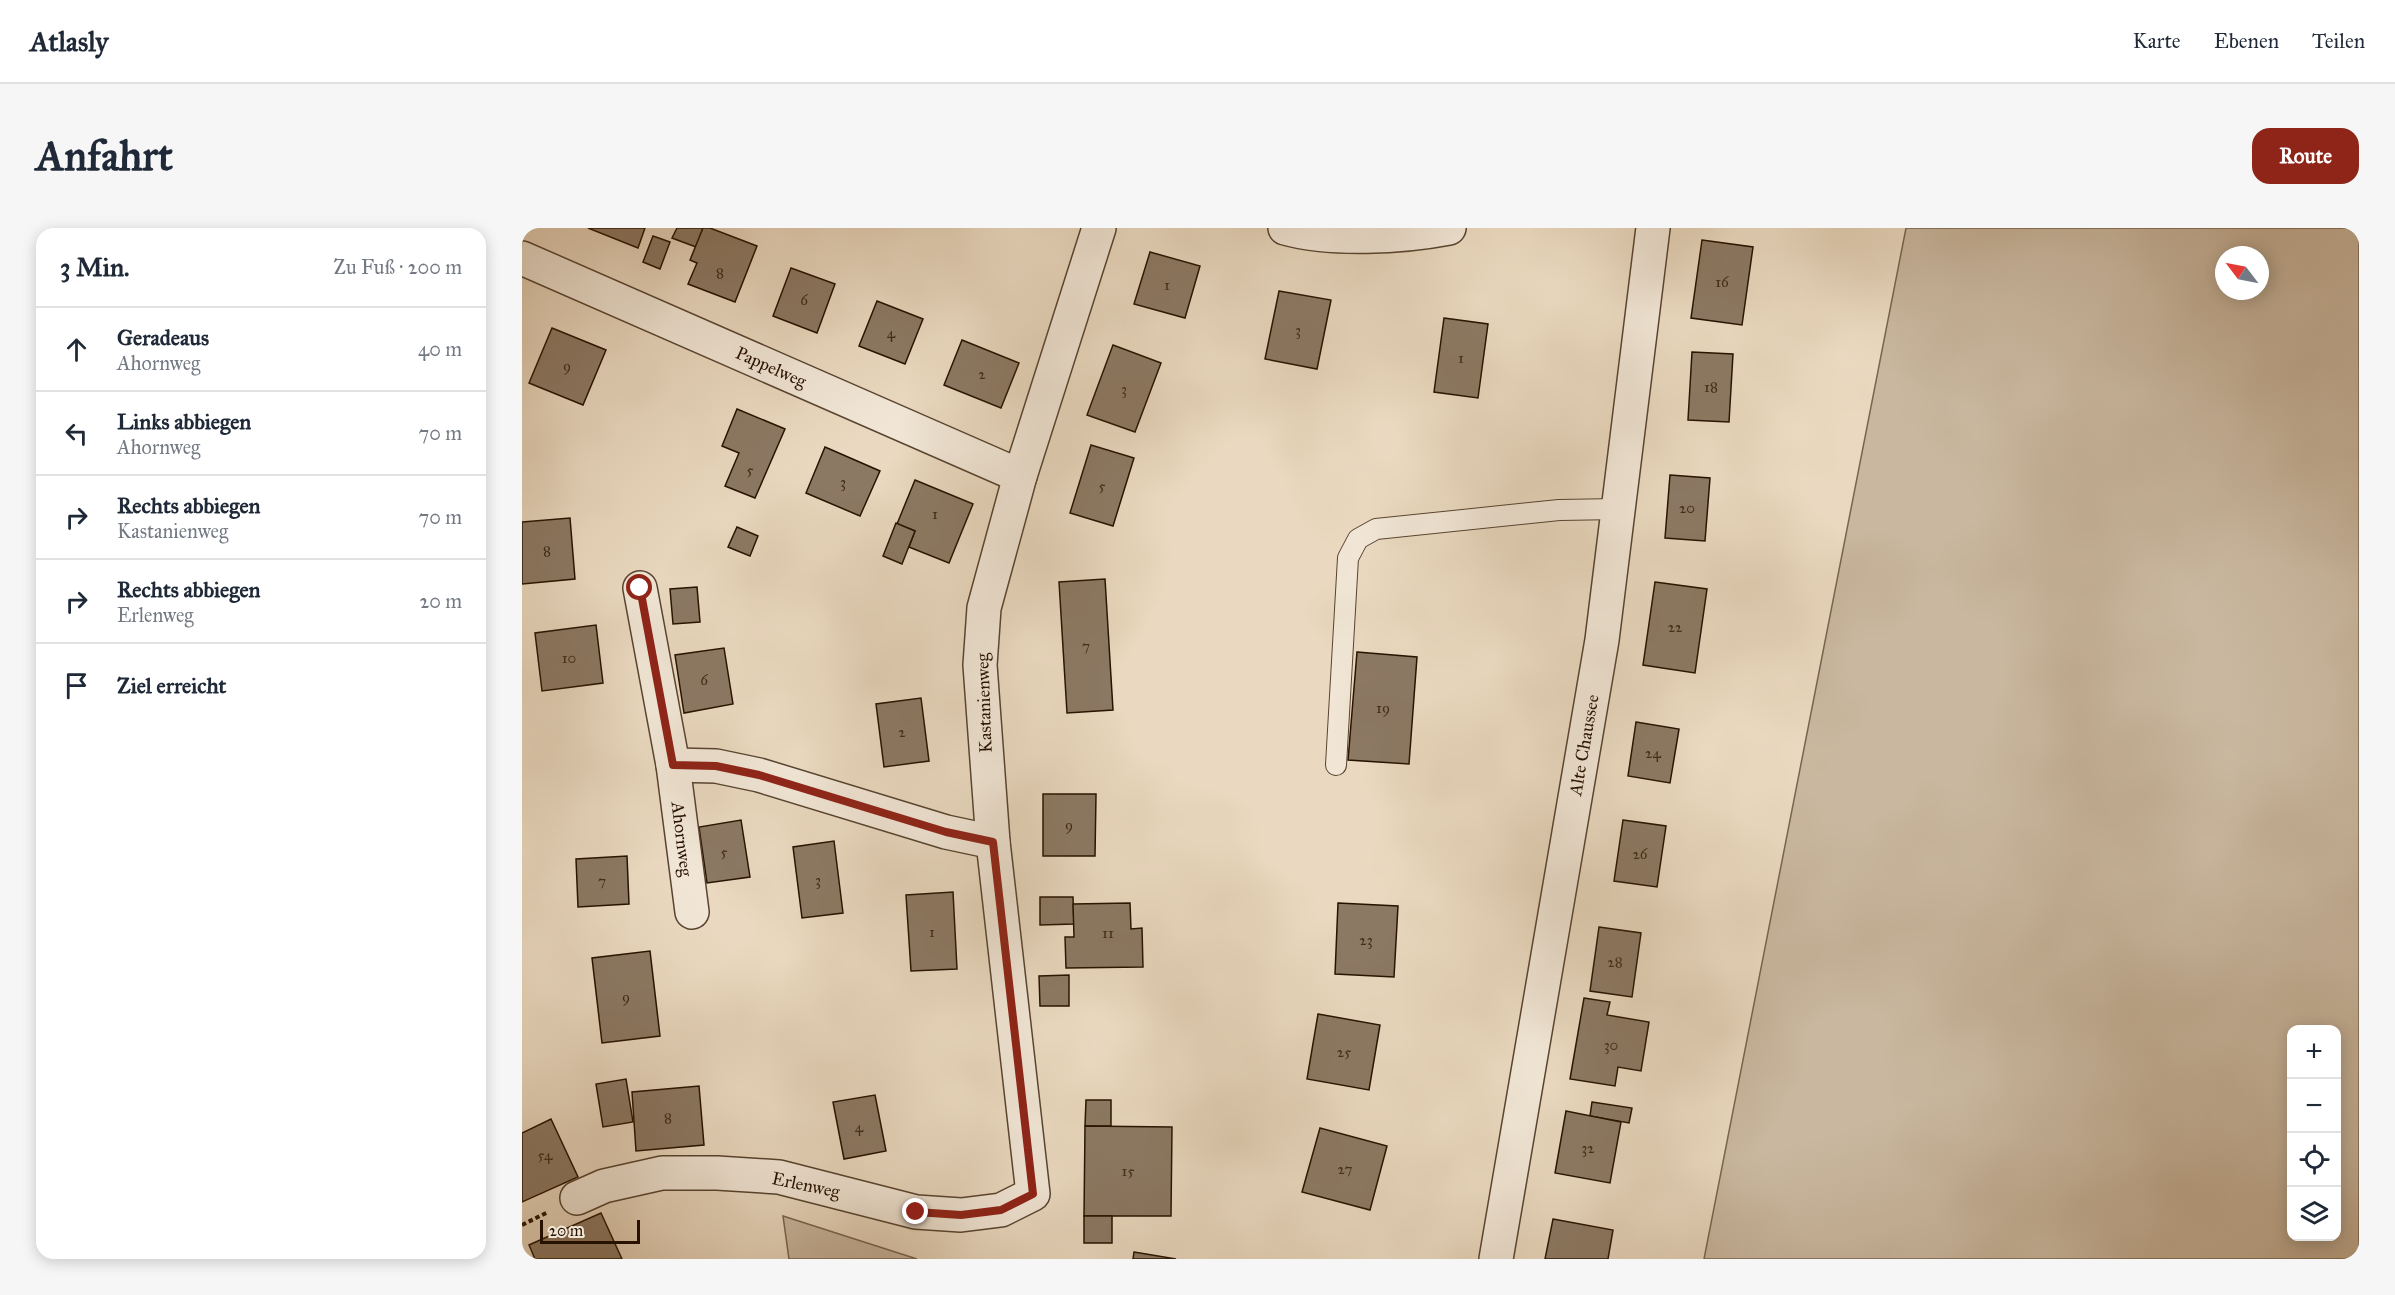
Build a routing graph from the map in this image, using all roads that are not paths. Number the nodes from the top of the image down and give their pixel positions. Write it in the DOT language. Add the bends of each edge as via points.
graph roads {
  1 [pos="1099,228"];
  2 [pos="1285,228"];
  3 [pos="1449,228"];
  4 [pos="1653,228"];
  5 [pos="522,258"];
  6 [pos="1020,476"];
  7 [pos="1618,509"];
  8 [pos="640,588"];
  9 [pos="673,765"];
  10 [pos="1336,765"];
  11 [pos="993,842"];
  12 [pos="692,912"];
  13 [pos="1033,1194"];
  14 [pos="577,1198"];
  15 [pos="1496,1259"];
  1 -- 6 [label="street, Kastanienweg"];
  2 -- 3 [label="street" via="1349,236 1413,235"];
  4 -- 7 [label="street, Alte Chaussee"];
  5 -- 6 [label="street, Pappelweg"];
  6 -- 11 [label="street, Kastanienweg" via="984,608 982,631 980,665"];
  7 -- 10 [label="lane" via="1559,510 1376,529 1358,539 1348,558"];
  7 -- 15 [label="street, Alte Chaussee" via="1602,640"];
  8 -- 9 [label="street, Ahornweg"];
  9 -- 11 [label="street" via="716,766 759,775 946,832"];
  9 -- 12 [label="street, Ahornweg"];
  11 -- 13 [label="street, Kastanienweg"];
  13 -- 14 [label="street, Erlenweg" via="1001,1210 961,1215 916,1212 779,1177 662,1173 604,1186"];
}
